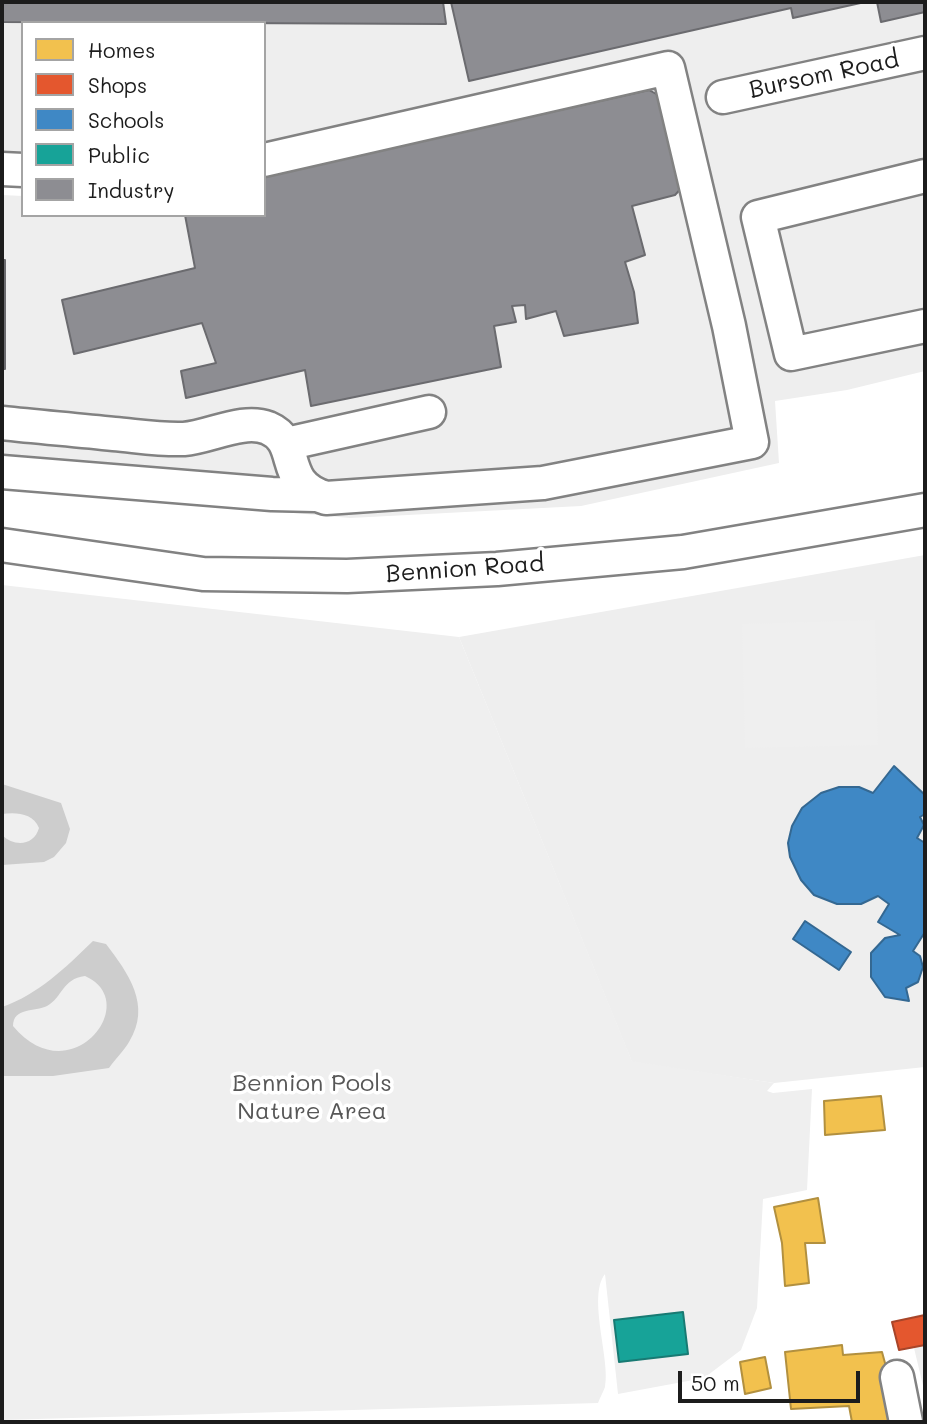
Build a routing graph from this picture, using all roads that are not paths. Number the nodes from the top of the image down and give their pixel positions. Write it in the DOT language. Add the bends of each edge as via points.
graph roads {
  1 [pos="925,53"];
  2 [pos="723,97"];
  3 [pos="266,160"];
  4 [pos="2,169"];
  5 [pos="21,170"];
  6 [pos="925,176"];
  7 [pos="925,326"];
  8 [pos="429,412"];
  9 [pos="2,423"];
  10 [pos="286,444"];
  11 [pos="2,472"];
  12 [pos="315,495"];
  13 [pos="925,510"];
  14 [pos="2,545"];
  15 [pos="897,1377"];
  16 [pos="905,1422"];
  1 -- 2 [label="street, Bursom Road"];
  3 -- 12 [label="street" via="668,68 752,442 542,483 346,497"];
  4 -- 5 [label="street"];
  6 -- 7 [label="street" via="758,217 791,354"];
  8 -- 10 [label="street"];
  9 -- 10 [label="street" via="167,439 247,425 278,433"];
  10 -- 12 [label="street" via="301,485"];
  11 -- 12 [label="street"];
  13 -- 14 [label="street, Bennion Road" via="683,552 497,569 347,576 204,573"];
  15 -- 16 [label="street"];
}
